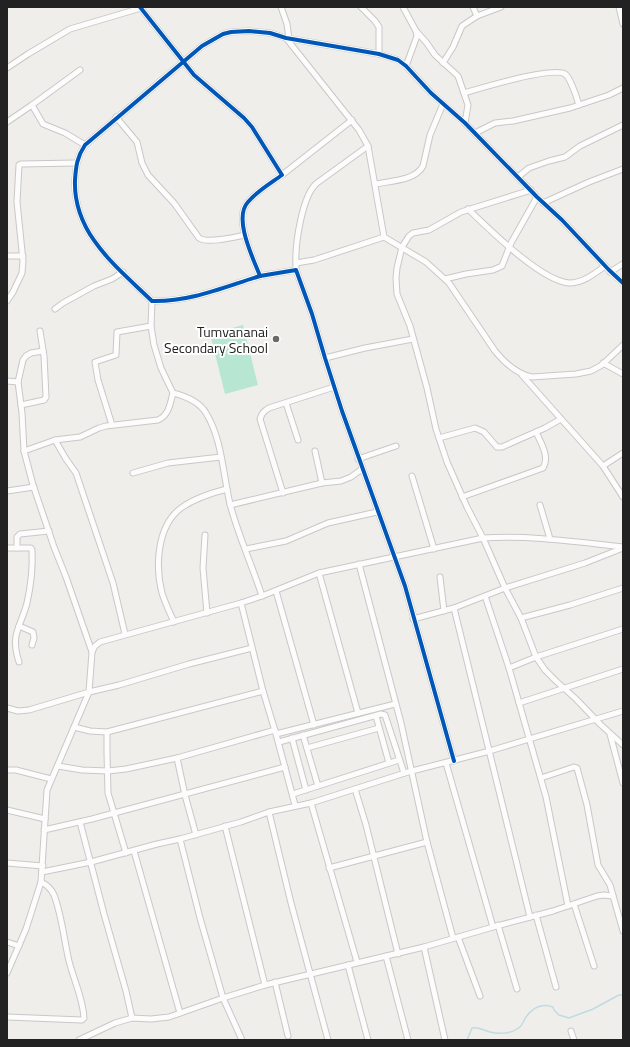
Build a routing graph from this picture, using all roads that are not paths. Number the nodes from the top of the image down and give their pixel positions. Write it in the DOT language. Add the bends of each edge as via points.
graph roads {
  1 [pos="281,7"];
  2 [pos="361,7"];
  3 [pos="403,7"];
  4 [pos="473,7"];
  5 [pos="501,7"];
  6 [pos="619,7"];
  7 [pos="141,8"];
  8 [pos="477,16"];
  9 [pos="623,24"];
  10 [pos="416,31"];
  11 [pos="288,39"];
  12 [pos="379,54"];
  13 [pos="183,61"];
  14 [pos="443,63"];
  15 [pos="406,66"];
  16 [pos="7,68"];
  17 [pos="80,70"];
  18 [pos="623,88"];
  19 [pos="464,93"];
  20 [pos="443,104"];
  21 [pos="579,105"];
  22 [pos="32,106"];
  23 [pos="116,118"];
  24 [pos="352,120"];
  25 [pos="7,122"];
  26 [pos="465,124"];
  27 [pos="623,125"];
  28 [pos="474,133"];
  29 [pos="84,145"];
  30 [pos="368,146"];
  31 [pos="76,163"];
  32 [pos="623,170"];
  33 [pos="282,175"];
  34 [pos="518,177"];
  35 [pos="375,184"];
  36 [pos="531,190"];
  37 [pos="537,197"];
  38 [pos="543,203"];
  39 [pos="468,209"];
  40 [pos="245,235"];
  41 [pos="384,237"];
  42 [pos="402,247"];
  43 [pos="509,249"];
  44 [pos="7,256"];
  45 [pos="23,256"];
  46 [pos="296,264"];
  47 [pos="623,264"];
  48 [pos="605,266"];
  49 [pos="296,270"];
  50 [pos="123,272"];
  51 [pos="610,272"];
  52 [pos="260,276"];
  53 [pos="446,279"];
  54 [pos="623,283"];
  55 [pos="7,301"];
  56 [pos="152,302"];
  57 [pos="56,309"];
  58 [pos="151,326"];
  59 [pos="40,331"];
  60 [pos="414,339"];
  61 [pos="623,346"];
  62 [pos="43,351"];
  63 [pos="324,358"];
  64 [pos="604,363"];
  65 [pos="521,374"];
  66 [pos="623,374"];
  67 [pos="7,381"];
  68 [pos="18,382"];
  69 [pos="334,387"];
  70 [pos="173,394"];
  71 [pos="286,403"];
  72 [pos="21,405"];
  73 [pos="561,419"];
  74 [pos="112,425"];
  75 [pos="536,432"];
  76 [pos="440,438"];
  77 [pos="55,440"];
  78 [pos="298,440"];
  79 [pos="396,446"];
  80 [pos="24,451"];
  81 [pos="315,452"];
  82 [pos="623,453"];
  83 [pos="220,457"];
  84 [pos="358,459"];
  85 [pos="602,466"];
  86 [pos="362,469"];
  87 [pos="133,473"];
  88 [pos="412,476"];
  89 [pos="322,483"];
  90 [pos="34,488"];
  91 [pos="227,489"];
  92 [pos="7,491"];
  93 [pos="283,493"];
  94 [pos="462,497"];
  95 [pos="623,497"];
  96 [pos="230,505"];
  97 [pos="540,506"];
  98 [pos="377,512"];
  99 [pos="48,531"];
  100 [pos="205,535"];
  101 [pos="483,538"];
  102 [pos="550,539"];
  103 [pos="7,548"];
  104 [pos="17,548"];
  105 [pos="623,548"];
  106 [pos="246,549"];
  107 [pos="434,549"];
  108 [pos="394,558"];
  109 [pos="359,564"];
  110 [pos="319,573"];
  111 [pos="440,577"];
  112 [pos="505,588"];
  113 [pos="623,588"];
  114 [pos="276,591"];
  115 [pos="262,596"];
  116 [pos="485,596"];
  117 [pos="241,603"];
  118 [pos="454,608"];
  119 [pos="444,611"];
  120 [pos="207,613"];
  121 [pos="521,618"];
  122 [pos="413,619"];
  123 [pos="174,622"];
  124 [pos="19,626"];
  125 [pos="623,629"];
  126 [pos="125,634"];
  127 [pos="32,646"];
  128 [pos="252,648"];
  129 [pos="92,652"];
  130 [pos="536,657"];
  131 [pos="19,662"];
  132 [pos="509,668"];
  133 [pos="623,669"];
  134 [pos="565,689"];
  135 [pos="263,691"];
  136 [pos="89,692"];
  137 [pos="519,703"];
  138 [pos="395,704"];
  139 [pos="7,708"];
  140 [pos="623,711"];
  141 [pos="358,713"];
  142 [pos="376,716"];
  143 [pos="597,720"];
  144 [pos="314,725"];
  145 [pos="74,727"];
  146 [pos="379,728"];
  147 [pos="107,732"];
  148 [pos="276,732"];
  149 [pos="610,733"];
  150 [pos="303,735"];
  151 [pos="292,738"];
  152 [pos="529,740"];
  153 [pos="279,742"];
  154 [pos="623,745"];
  155 [pos="307,748"];
  156 [pos="489,751"];
  157 [pos="177,758"];
  158 [pos="399,760"];
  159 [pos="454,761"];
  160 [pos="389,763"];
  161 [pos="446,763"];
  162 [pos="58,766"];
  163 [pos="285,767"];
  164 [pos="7,770"];
  165 [pos="108,771"];
  166 [pos="412,771"];
  167 [pos="404,774"];
  168 [pos="541,778"];
  169 [pos="51,780"];
  170 [pos="623,783"];
  171 [pos="318,786"];
  172 [pos="355,789"];
  173 [pos="306,790"];
  174 [pos="293,794"];
  175 [pos="185,795"];
  176 [pos="312,803"];
  177 [pos="295,805"];
  178 [pos="7,810"];
  179 [pos="269,812"];
  180 [pos="114,813"];
  181 [pos="45,819"];
  182 [pos="80,822"];
  183 [pos="225,826"];
  184 [pos="44,830"];
  185 [pos="196,835"];
  186 [pos="180,839"];
  187 [pos="427,842"];
  188 [pos="134,851"];
  189 [pos="126,853"];
  190 [pos="375,857"];
  191 [pos="91,862"];
  192 [pos="7,863"];
  193 [pos="43,866"];
  194 [pos="329,868"];
  195 [pos="42,872"];
  196 [pos="41,882"];
  197 [pos="613,896"];
  198 [pos="574,904"];
  199 [pos="568,906"];
  200 [pos="536,915"];
  201 [pos="530,917"];
  202 [pos="496,926"];
  203 [pos="623,931"];
  204 [pos="456,938"];
  205 [pos="7,942"];
  206 [pos="19,946"];
  207 [pos="424,947"];
  208 [pos="398,954"];
  209 [pos="386,956"];
  210 [pos="357,962"];
  211 [pos="348,965"];
  212 [pos="594,966"];
  213 [pos="7,973"];
  214 [pos="310,975"];
  215 [pos="275,982"];
  216 [pos="265,985"];
  217 [pos="556,987"];
  218 [pos="517,989"];
  219 [pos="480,996"];
  220 [pos="223,998"];
  221 [pos="180,1014"];
  222 [pos="7,1017"];
  223 [pos="132,1018"];
  224 [pos="571,1031"];
  225 [pos="288,1036"];
  226 [pos="80,1040"];
  227 [pos="242,1040"];
  228 [pos="328,1040"];
  229 [pos="368,1040"];
  230 [pos="408,1040"];
  231 [pos="445,1040"];
  232 [pos="574,1040"];
  1 -- 11 [label="street"];
  2 -- 12 [label="street" via="379,27"];
  3 -- 10 [label="street"];
  4 -- 8 [label="street"];
  5 -- 8 [label="street"];
  6 -- 9 [label="street"];
  7 -- 13 [label="street"];
  7 -- 16 [label="street" via="70,29"];
  8 -- 14 [label="street" via="462,26"];
  10 -- 14 [label="street"];
  10 -- 15 [label="street" via="416,42"];
  11 -- 12 [label="street"];
  11 -- 13 [label="street" via="270,33 231,32 215,37"];
  11 -- 24 [label="street"];
  12 -- 15 [label="street" via="398,60"];
  13 -- 23 [label="street"];
  13 -- 33 [label="street" via="194,75 252,127"];
  14 -- 19 [label="street" via="458,76"];
  15 -- 20 [label="street"];
  17 -- 22 [label="street"];
  18 -- 21 [label="street"];
  19 -- 21 [label="street" via="535,74 562,73 567,76"];
  19 -- 26 [label="street" via="468,105"];
  20 -- 26 [label="street"];
  20 -- 35 [label="street" via="430,135 421,170 408,177"];
  21 -- 28 [label="street" via="495,123"];
  22 -- 25 [label="street"];
  22 -- 29 [label="street" via="44,124 66,133"];
  23 -- 29 [label="street"];
  23 -- 40 [label="street" via="137,142 148,175 174,203 200,239"];
  24 -- 30 [label="street"];
  24 -- 33 [label="street"];
  26 -- 28 [label="street"];
  27 -- 34 [label="street" via="580,146 565,157 529,168"];
  28 -- 34 [label="street"];
  29 -- 31 [label="street"];
  30 -- 35 [label="street"];
  30 -- 46 [label="street" via="316,183 311,190 298,236"];
  31 -- 45 [label="street" via="19,165 18,202"];
  31 -- 50 [label="street" via="76,202 80,214 93,241"];
  32 -- 38 [label="street"];
  33 -- 40 [label="street" via="247,202 242,218"];
  34 -- 36 [label="street"];
  35 -- 41 [label="street"];
  36 -- 37 [label="street"];
  36 -- 39 [label="street"];
  37 -- 38 [label="street"];
  37 -- 43 [label="street"];
  38 -- 48 [label="street"];
  39 -- 42 [label="street" via="427,231 413,233 406,238"];
  39 -- 43 [label="street"];
  40 -- 52 [label="street"];
  41 -- 42 [label="street"];
  41 -- 46 [label="street"];
  42 -- 53 [label="street"];
  42 -- 60 [label="street" via="396,286"];
  43 -- 48 [label="street" via="541,270 569,283 582,281"];
  43 -- 53 [label="street" via="504,265 500,268"];
  44 -- 45 [label="street"];
  45 -- 55 [label="street" via="22,273"];
  46 -- 49 [label="street"];
  47 -- 51 [label="street"];
  48 -- 51 [label="street"];
  49 -- 52 [label="street"];
  49 -- 63 [label="street"];
  50 -- 56 [label="street"];
  50 -- 57 [label="street"];
  51 -- 54 [label="street"];
  52 -- 56 [label="street" via="188,298"];
  53 -- 65 [label="street" via="495,350"];
  56 -- 58 [label="street"];
  58 -- 70 [label="street" via="157,355"];
  58 -- 74 [label="street" via="117,332 116,355 95,362"];
  59 -- 62 [label="street"];
  60 -- 63 [label="street"];
  60 -- 76 [label="street"];
  61 -- 64 [label="street"];
  62 -- 68 [label="street" via="31,352 26,356"];
  62 -- 72 [label="street" via="46,397 44,400"];
  63 -- 69 [label="street"];
  64 -- 65 [label="street" via="591,371 576,374 532,377"];
  64 -- 66 [label="street"];
  65 -- 73 [label="street"];
  67 -- 68 [label="street"];
  68 -- 72 [label="street"];
  69 -- 71 [label="street"];
  69 -- 84 [label="street"];
  70 -- 74 [label="street" via="168,411 162,418"];
  70 -- 83 [label="street" via="193,400 206,411 215,432"];
  71 -- 78 [label="street"];
  71 -- 93 [label="street" via="269,408 263,412 260,420"];
  72 -- 80 [label="street"];
  73 -- 75 [label="street"];
  73 -- 85 [label="street"];
  74 -- 77 [label="street" via="80,437"];
  75 -- 76 [label="street" via="500,447 495,446 484,432 475,428"];
  75 -- 94 [label="street" via="545,455 546,463 543,468"];
  76 -- 94 [label="street"];
  77 -- 80 [label="street"];
  77 -- 126 [label="street" via="76,473 113,583"];
  79 -- 84 [label="street"];
  80 -- 90 [label="street"];
  81 -- 89 [label="street"];
  82 -- 85 [label="street"];
  83 -- 87 [label="street" via="168,463"];
  83 -- 91 [label="street"];
  84 -- 86 [label="street"];
  85 -- 95 [label="street"];
  86 -- 89 [label="street" via="347,479"];
  86 -- 98 [label="street"];
  88 -- 107 [label="street"];
  89 -- 93 [label="street"];
  90 -- 92 [label="street"];
  90 -- 99 [label="street"];
  91 -- 96 [label="street"];
  91 -- 123 [label="street" via="185,505 165,527 159,566 162,592"];
  93 -- 96 [label="street"];
  94 -- 101 [label="street"];
  96 -- 106 [label="street"];
  97 -- 102 [label="street"];
  98 -- 106 [label="street" via="328,524 286,541"];
  98 -- 108 [label="street"];
  99 -- 104 [label="street" via="20,534 17,537"];
  99 -- 129 [label="street"];
  100 -- 120 [label="street" via="203,568"];
  101 -- 102 [label="street"];
  101 -- 107 [label="street"];
  101 -- 112 [label="street"];
  102 -- 105 [label="street"];
  103 -- 104 [label="street"];
  104 -- 124 [label="street" via="31,548 33,563 32,580"];
  105 -- 112 [label="street" via="585,563"];
  106 -- 115 [label="street"];
  107 -- 108 [label="street"];
  108 -- 109 [label="street"];
  108 -- 122 [label="street" via="405,586"];
  109 -- 110 [label="street"];
  109 -- 138 [label="street"];
  110 -- 114 [label="street"];
  110 -- 141 [label="street"];
  111 -- 119 [label="street"];
  112 -- 116 [label="street"];
  112 -- 121 [label="street"];
  113 -- 121 [label="street"];
  114 -- 115 [label="street"];
  114 -- 144 [label="street"];
  115 -- 117 [label="street"];
  116 -- 118 [label="street"];
  116 -- 132 [label="street"];
  117 -- 120 [label="street"];
  117 -- 128 [label="street"];
  118 -- 119 [label="street"];
  118 -- 156 [label="street"];
  119 -- 122 [label="street"];
  120 -- 123 [label="street"];
  121 -- 130 [label="street"];
  122 -- 159 [label="street"];
  123 -- 126 [label="street"];
  124 -- 127 [label="street" via="33,632"];
  124 -- 131 [label="street" via="14,639"];
  125 -- 130 [label="street"];
  126 -- 129 [label="street" via="100,642"];
  128 -- 135 [label="street"];
  128 -- 136 [label="street"];
  129 -- 136 [label="street"];
  130 -- 132 [label="street"];
  130 -- 134 [label="street" via="545,670"];
  132 -- 137 [label="street"];
  133 -- 134 [label="street"];
  134 -- 137 [label="street"];
  134 -- 143 [label="street"];
  135 -- 147 [label="street"];
  135 -- 148 [label="street"];
  136 -- 139 [label="street" via="29,710"];
  136 -- 145 [label="street"];
  137 -- 152 [label="street"];
  138 -- 141 [label="street"];
  138 -- 166 [label="street"];
  140 -- 143 [label="street"];
  141 -- 144 [label="street"];
  142 -- 146 [label="street"];
  142 -- 150 [label="street"];
  142 -- 158 [label="street" via="381,714 387,718"];
  143 -- 149 [label="street"];
  143 -- 152 [label="street"];
  144 -- 148 [label="street"];
  145 -- 147 [label="street"];
  145 -- 162 [label="street"];
  146 -- 155 [label="street"];
  146 -- 160 [label="street"];
  147 -- 165 [label="street"];
  148 -- 153 [label="street"];
  148 -- 157 [label="street"];
  149 -- 154 [label="street"];
  149 -- 170 [label="street"];
  150 -- 151 [label="street"];
  150 -- 155 [label="street"];
  151 -- 153 [label="street"];
  151 -- 173 [label="street"];
  152 -- 156 [label="street"];
  152 -- 168 [label="street"];
  153 -- 163 [label="street"];
  155 -- 171 [label="street"];
  156 -- 159 [label="street"];
  156 -- 201 [label="street"];
  157 -- 165 [label="street"];
  157 -- 175 [label="street"];
  158 -- 160 [label="street"];
  158 -- 167 [label="street"];
  159 -- 161 [label="street"];
  160 -- 171 [label="street"];
  161 -- 166 [label="street"];
  161 -- 202 [label="street"];
  162 -- 165 [label="street"];
  162 -- 169 [label="street"];
  163 -- 174 [label="street"];
  163 -- 175 [label="street"];
  164 -- 169 [label="street"];
  165 -- 180 [label="street" via="108,793"];
  166 -- 167 [label="street"];
  166 -- 187 [label="street"];
  167 -- 172 [label="street"];
  168 -- 197 [label="street" via="577,768 587,804 598,866 609,880"];
  168 -- 199 [label="street"];
  169 -- 181 [label="street" via="46,799"];
  171 -- 173 [label="street"];
  172 -- 176 [label="street"];
  172 -- 190 [label="street"];
  173 -- 174 [label="street"];
  174 -- 177 [label="street"];
  175 -- 180 [label="street"];
  175 -- 185 [label="street"];
  176 -- 177 [label="street"];
  176 -- 194 [label="street"];
  177 -- 179 [label="street"];
  178 -- 181 [label="street"];
  179 -- 183 [label="street"];
  179 -- 214 [label="street"];
  180 -- 182 [label="street"];
  180 -- 189 [label="street"];
  181 -- 184 [label="street"];
  182 -- 184 [label="street"];
  182 -- 191 [label="street"];
  183 -- 185 [label="street"];
  183 -- 216 [label="street"];
  184 -- 193 [label="street"];
  185 -- 186 [label="street"];
  186 -- 188 [label="street"];
  186 -- 220 [label="street"];
  187 -- 190 [label="street"];
  187 -- 204 [label="street"];
  188 -- 189 [label="street"];
  188 -- 221 [label="street"];
  189 -- 191 [label="street"];
  190 -- 194 [label="street"];
  190 -- 208 [label="street"];
  191 -- 195 [label="street"];
  191 -- 223 [label="street"];
  192 -- 193 [label="street"];
  193 -- 195 [label="street"];
  194 -- 210 [label="street"];
  195 -- 196 [label="street"];
  196 -- 206 [label="street"];
  196 -- 222 [label="street" via="51,890 56,902 70,964 83,1005 84,1018 82,1020"];
  197 -- 198 [label="street" via="600,896"];
  197 -- 203 [label="street"];
  198 -- 199 [label="street"];
  198 -- 212 [label="street"];
  199 -- 200 [label="street"];
  200 -- 201 [label="street"];
  200 -- 217 [label="street"];
  201 -- 202 [label="street"];
  202 -- 204 [label="street"];
  202 -- 218 [label="street"];
  204 -- 207 [label="street"];
  204 -- 219 [label="street"];
  205 -- 206 [label="street"];
  206 -- 213 [label="street"];
  207 -- 208 [label="street"];
  207 -- 231 [label="street"];
  208 -- 209 [label="street"];
  209 -- 210 [label="street"];
  209 -- 230 [label="street"];
  210 -- 211 [label="street"];
  211 -- 214 [label="street"];
  211 -- 229 [label="street"];
  214 -- 215 [label="street"];
  214 -- 228 [label="street"];
  215 -- 216 [label="street"];
  215 -- 225 [label="street"];
  216 -- 220 [label="street"];
  220 -- 221 [label="street"];
  220 -- 227 [label="street"];
  221 -- 223 [label="street" via="151,1019"];
  223 -- 226 [label="street" via="115,1023"];
  224 -- 232 [label="street"];
}
